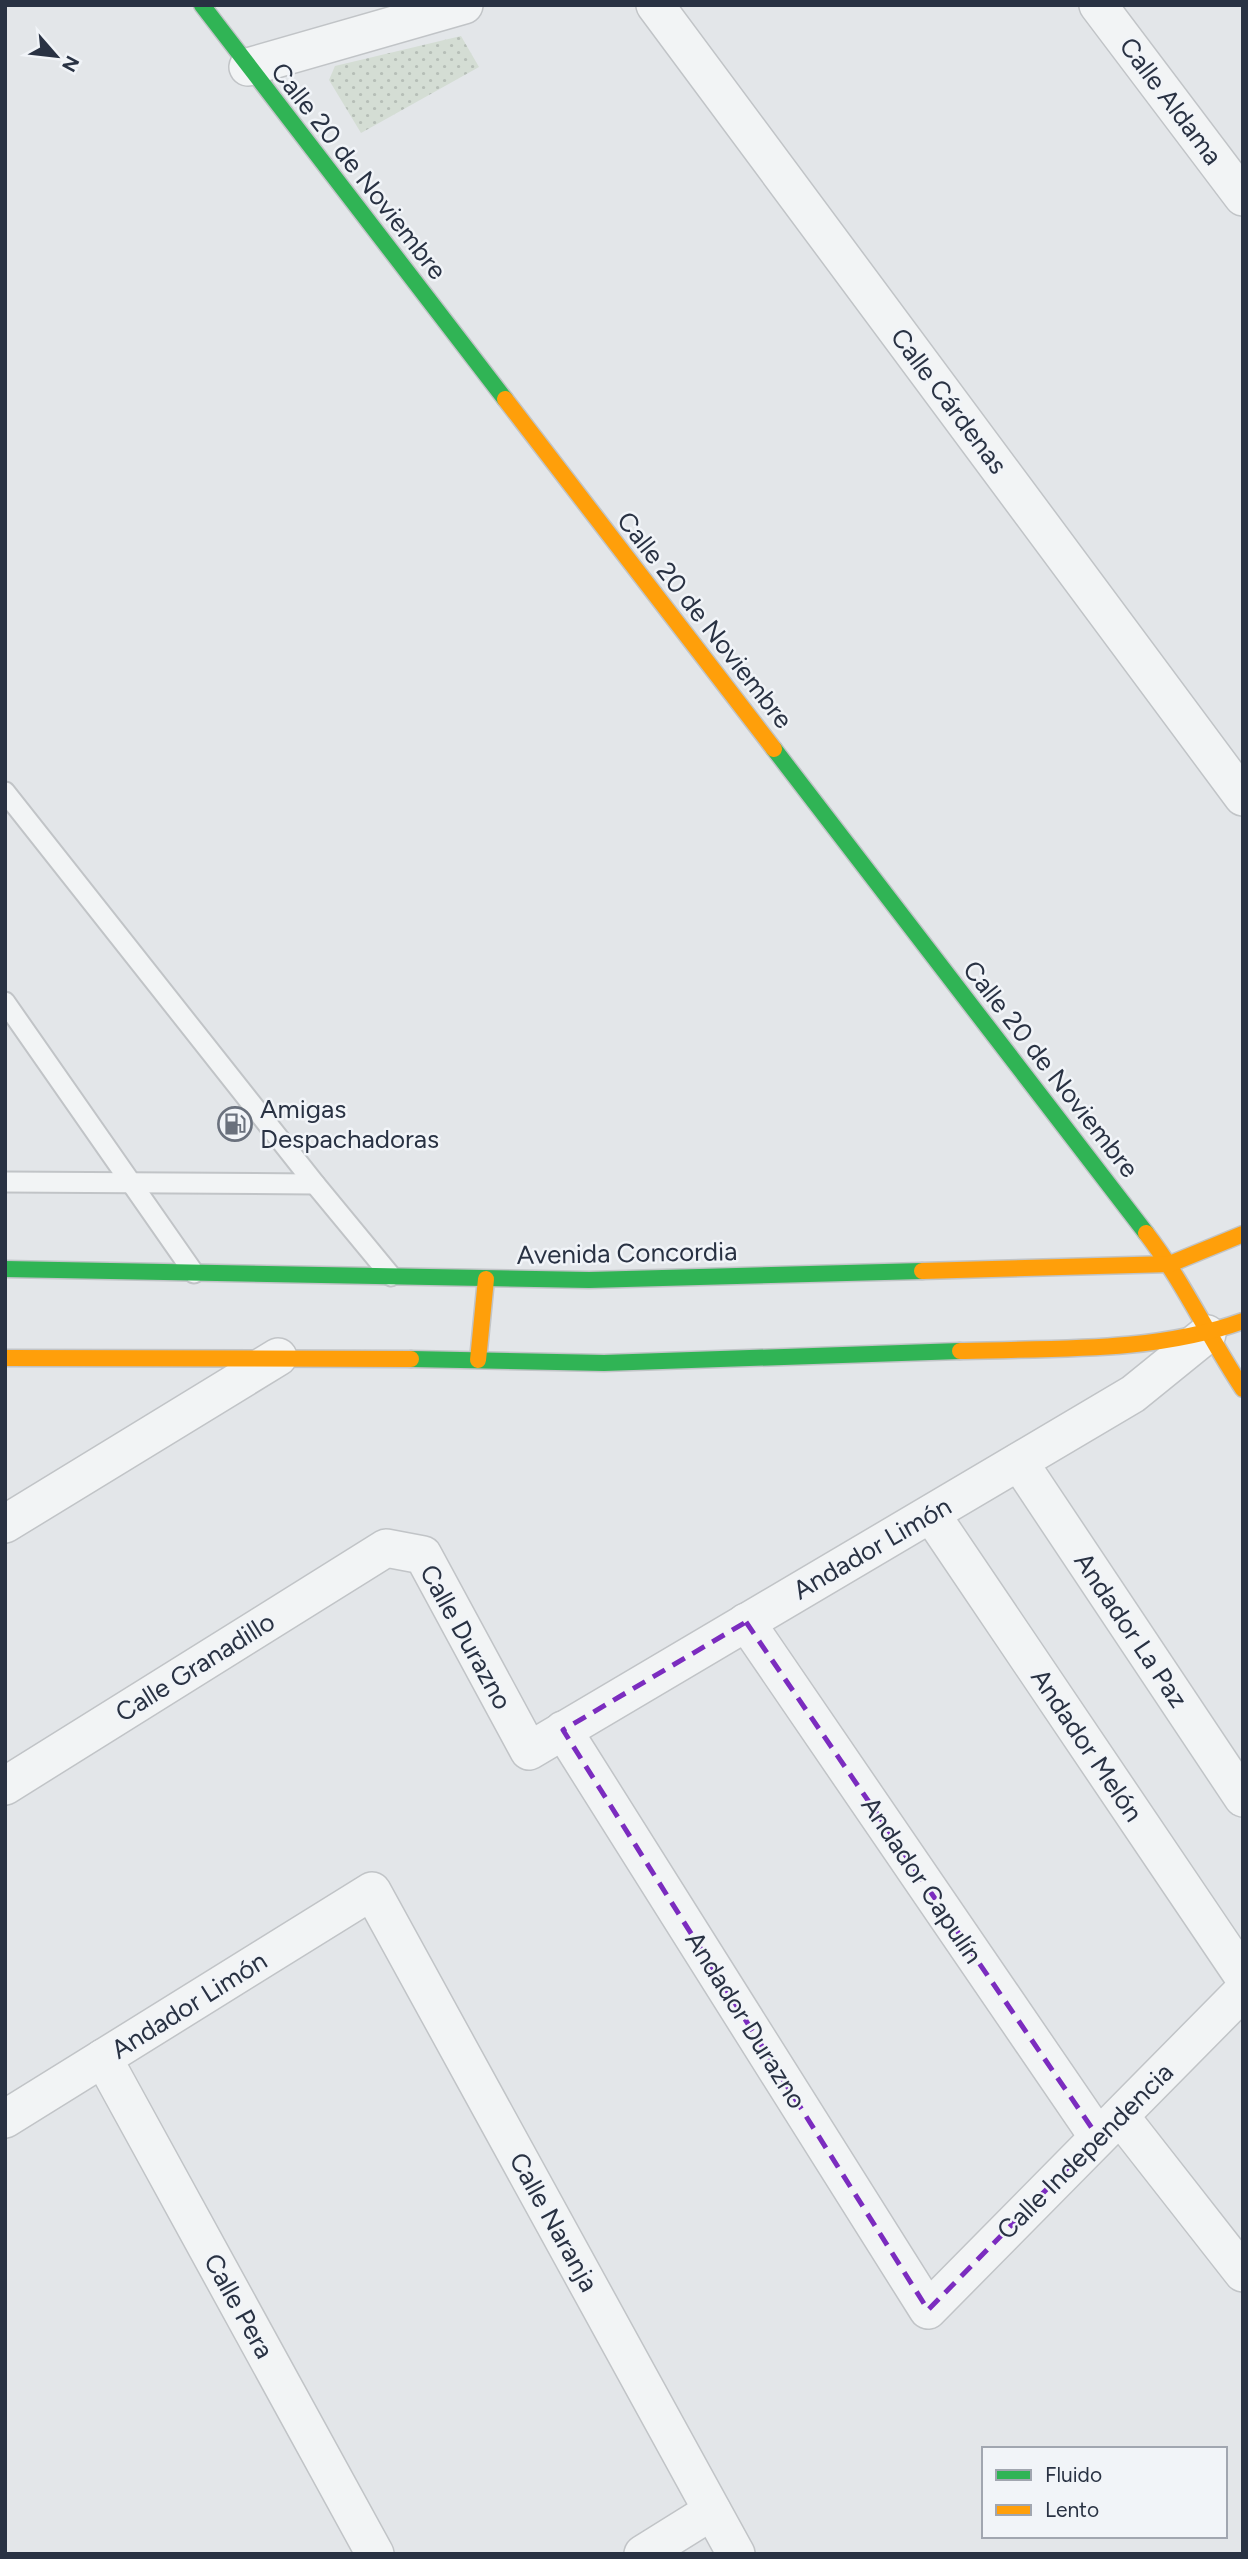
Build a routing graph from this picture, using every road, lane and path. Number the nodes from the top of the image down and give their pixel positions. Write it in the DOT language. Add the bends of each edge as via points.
graph roads {
  1 [pos="202,5"];
  2 [pos="464,5"];
  3 [pos="655,5"];
  4 [pos="1098,5"];
  5 [pos="248,67"];
  6 [pos="1243,197"];
  7 [pos="5,792"];
  8 [pos="1243,797"];
  9 [pos="5,1002"];
  10 [pos="131,1181"];
  11 [pos="5,1182"];
  12 [pos="315,1184"];
  13 [pos="1243,1234"];
  14 [pos="1170,1264"];
  15 [pos="5,1269"];
  16 [pos="194,1273"];
  17 [pos="392,1277"];
  18 [pos="486,1279"];
  19 [pos="1243,1321"];
  20 [pos="1207,1334"];
  21 [pos="278,1357"];
  22 [pos="5,1358"];
  23 [pos="478,1360"];
  24 [pos="1243,1389"];
  25 [pos="1019,1462"];
  26 [pos="931,1514"];
  27 [pos="5,1524"];
  28 [pos="386,1548"];
  29 [pos="746,1622"];
  30 [pos="564,1730"];
  31 [pos="529,1751"];
  32 [pos="5,1786"];
  33 [pos="1243,1798"];
  34 [pos="372,1891"];
  35 [pos="1243,1976"];
  36 [pos="1243,1991"];
  37 [pos="103,2058"];
  38 [pos="5,2119"];
  39 [pos="1109,2127"];
  40 [pos="1243,2273"];
  41 [pos="928,2310"];
  42 [pos="712,2511"];
  43 [pos="375,2554"];
  44 [pos="643,2554"];
  45 [pos="736,2554"];
  1 -- 5 [label="main road, Calle 20 de Noviembre"];
  2 -- 5 [label="street"];
  3 -- 8 [label="street, Calle Cárdenas"];
  4 -- 6 [label="street, Calle Aldama"];
  5 -- 14 [label="main road, Calle 20 de Noviembre"];
  7 -- 12 [label="lane"];
  9 -- 10 [label="lane"];
  10 -- 11 [label="lane"];
  10 -- 12 [label="lane"];
  10 -- 16 [label="lane"];
  12 -- 17 [label="lane"];
  13 -- 14 [label="main road, Avenida Concordia"];
  14 -- 18 [label="main road, Avenida Concordia"];
  14 -- 20 [label="main road, Calle 20 de Noviembre"];
  15 -- 16 [label="main road, Avenida Concordia"];
  16 -- 17 [label="main road, Avenida Concordia"];
  17 -- 18 [label="main road, Avenida Concordia"];
  18 -- 23 [label="main road"];
  19 -- 20 [label="main road"];
  20 -- 23 [label="main road" via="1087,1347 604,1363"];
  20 -- 24 [label="main road, Calle 20 de Noviembre"];
  20 -- 25 [label="street, Andador Limón" via="1133,1394"];
  21 -- 22 [label="main road"];
  21 -- 23 [label="main road"];
  21 -- 27 [label="street"];
  25 -- 26 [label="street, Andador Limón"];
  25 -- 33 [label="street, Andador La Paz"];
  26 -- 29 [label="street, Andador Limón"];
  26 -- 35 [label="street, Andador Melón"];
  28 -- 31 [label="street, Calle Durazno" via="423,1555"];
  28 -- 32 [label="street, Calle Granadillo"];
  29 -- 30 [label="street, Andador Limón"];
  29 -- 39 [label="street, Andador Capulín"];
  30 -- 31 [label="street, Andador Limón"];
  30 -- 41 [label="street, Andador Durazno"];
  34 -- 37 [label="street, Andador Limón"];
  34 -- 42 [label="street, Calle Naranja"];
  36 -- 39 [label="street, Calle Independencia"];
  37 -- 38 [label="street, Andador Limón"];
  37 -- 43 [label="street, Calle Pera"];
  39 -- 40 [label="street, Andador Capulín"];
  39 -- 41 [label="street, Calle Independencia"];
  42 -- 44 [label="street"];
  42 -- 45 [label="street, Calle Naranja"];
}
